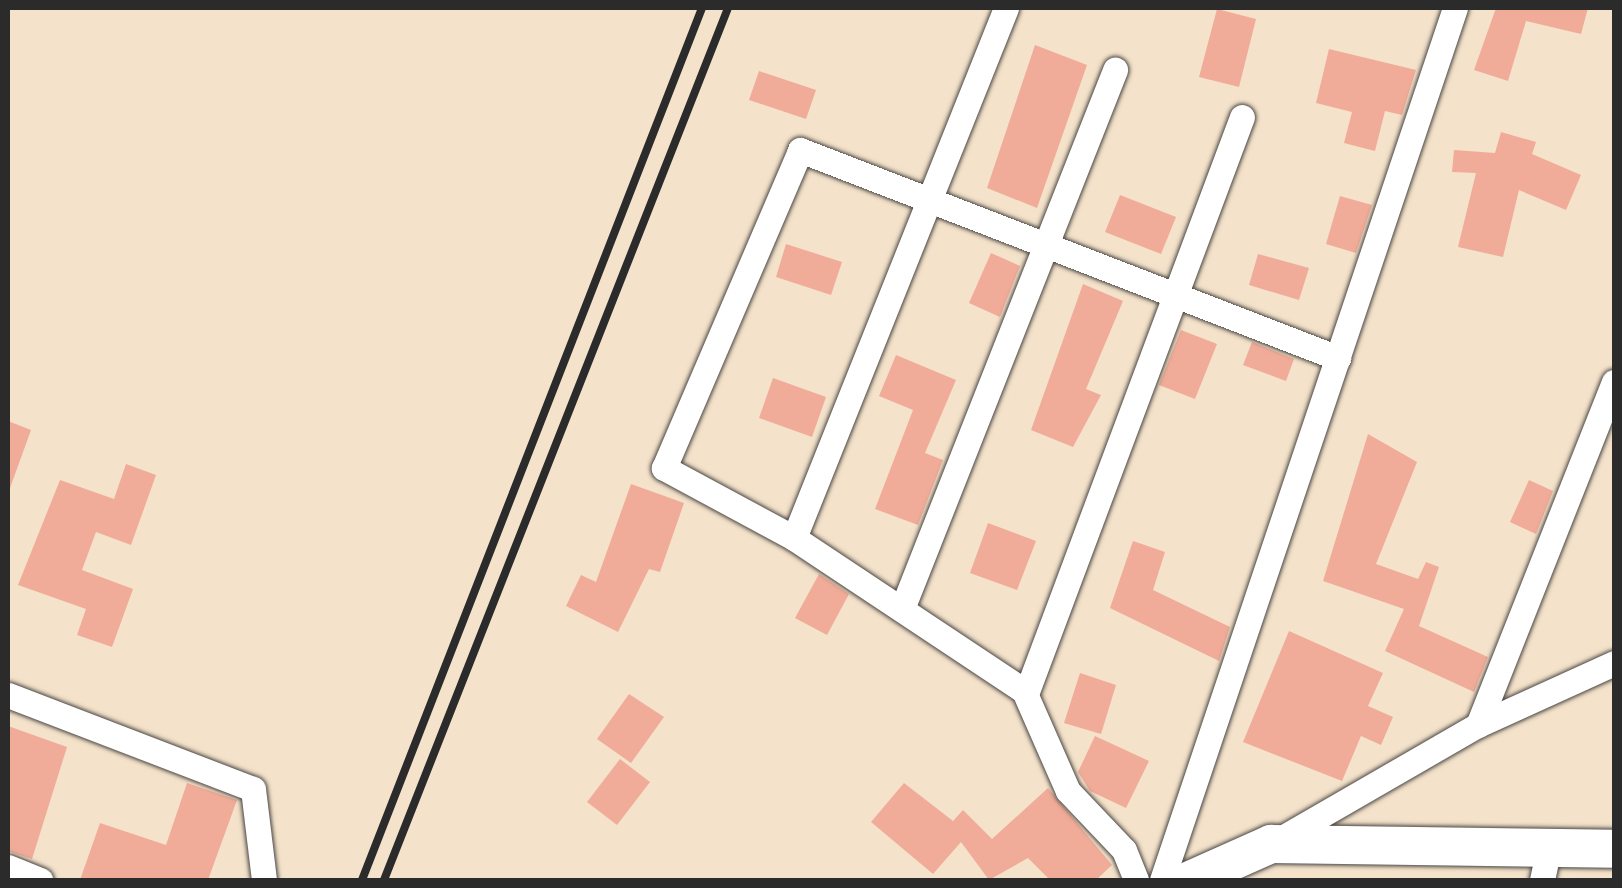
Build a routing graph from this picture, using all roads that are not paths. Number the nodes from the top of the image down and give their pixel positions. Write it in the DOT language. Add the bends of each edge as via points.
graph roads {
  1 [pos="1006,8"];
  2 [pos="1456,8"];
  3 [pos="1115,70"];
  4 [pos="1242,117"];
  5 [pos="923,196"];
  6 [pos="1048,245"];
  7 [pos="1175,295"];
  8 [pos="1338,358"];
  9 [pos="1614,382"];
  10 [pos="794,538"];
  11 [pos="902,609"];
  12 [pos="1614,663"];
  13 [pos="1026,694"];
  14 [pos="8,695"];
  15 [pos="1478,725"];
  16 [pos="1271,844"];
  17 [pos="1614,849"];
  18 [pos="1546,864"];
  19 [pos="8,867"];
  20 [pos="41,880"];
  21 [pos="264,880"];
  22 [pos="1136,880"];
  23 [pos="1162,880"];
  24 [pos="1190,880"];
  1 -- 5 [label="street"];
  2 -- 8 [label="street"];
  3 -- 6 [label="street"];
  4 -- 7 [label="street"];
  5 -- 6 [label="street"];
  5 -- 10 [label="street"];
  5 -- 10 [label="street" via="800,150 664,468"];
  6 -- 7 [label="street"];
  6 -- 11 [label="street"];
  7 -- 8 [label="street"];
  7 -- 13 [label="street"];
  8 -- 23 [label="street"];
  9 -- 15 [label="street"];
  10 -- 11 [label="street"];
  11 -- 13 [label="street"];
  12 -- 15 [label="street"];
  13 -- 22 [label="street" via="1068,790 1124,850"];
  14 -- 21 [label="street" via="254,789"];
  15 -- 16 [label="street"];
  16 -- 18 [label="main road"];
  16 -- 24 [label="main road"];
  17 -- 18 [label="main road"];
  19 -- 20 [label="street"];
}
